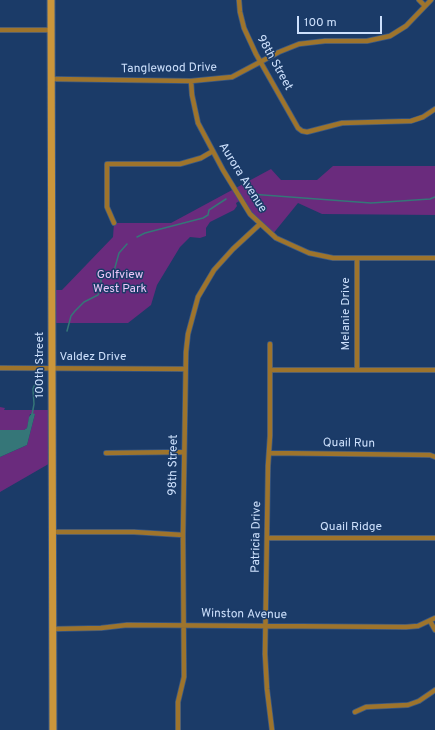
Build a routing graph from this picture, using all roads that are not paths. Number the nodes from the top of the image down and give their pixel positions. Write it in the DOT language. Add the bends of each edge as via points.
graph roads {
  1 [pos="51,0"];
  2 [pos="239,0"];
  3 [pos="419,0"];
  4 [pos="431,0"];
  5 [pos="425,6"];
  6 [pos="0,30"];
  7 [pos="52,30"];
  8 [pos="261,62"];
  9 [pos="52,79"];
  10 [pos="191,81"];
  11 [pos="435,109"];
  12 [pos="213,151"];
  13 [pos="114,223"];
  14 [pos="260,224"];
  15 [pos="357,258"];
  16 [pos="435,258"];
  17 [pos="270,344"];
  18 [pos="0,368"];
  19 [pos="52,368"];
  20 [pos="185,369"];
  21 [pos="271,370"];
  22 [pos="357,370"];
  23 [pos="435,370"];
  24 [pos="184,452"];
  25 [pos="106,453"];
  26 [pos="269,453"];
  27 [pos="435,457"];
  28 [pos="52,532"];
  29 [pos="183,535"];
  30 [pos="267,538"];
  31 [pos="435,538"];
  32 [pos="433,619"];
  33 [pos="183,624"];
  34 [pos="265,625"];
  35 [pos="52,629"];
  36 [pos="435,630"];
  37 [pos="435,690"];
  38 [pos="355,712"];
  39 [pos="52,730"];
  40 [pos="178,730"];
  41 [pos="272,730"];
  1 -- 7 [label="street, 100th Street"];
  2 -- 8 [label="street, 98th Street" via="244,28"];
  3 -- 5 [label="street"];
  4 -- 5 [label="street, Tanglewood Drive"];
  5 -- 8 [label="street, Tanglewood Drive" via="401,30 390,36 367,42 309,42 289,48"];
  6 -- 7 [label="street"];
  7 -- 9 [label="street, 100th Street"];
  8 -- 10 [label="street, Tanglewood Drive" via="232,77"];
  8 -- 11 [label="street, 98th Street" via="298,128 303,131 342,123 411,121"];
  9 -- 10 [label="street, Tanglewood Drive"];
  9 -- 19 [label="street, 100th Street"];
  10 -- 12 [label="street, Aurora Avenue" via="198,123"];
  12 -- 13 [label="street" via="194,161 180,164 107,164 107,207"];
  12 -- 14 [label="street, Aurora Avenue" via="247,209"];
  14 -- 15 [label="street, Aurora Avenue" via="287,244 309,253 333,258"];
  14 -- 20 [label="street, 98th Street" via="224,258 205,284 193,312"];
  15 -- 16 [label="street, Aurora Avenue"];
  15 -- 22 [label="street, Melanie Drive"];
  17 -- 21 [label="street, Patricia Drive"];
  18 -- 19 [label="street, Valdez Drive"];
  19 -- 20 [label="street, Valdez Drive"];
  19 -- 28 [label="street, 100th Street"];
  20 -- 24 [label="street, 98th Street"];
  21 -- 22 [label="street"];
  21 -- 26 [label="street, Patricia Drive"];
  22 -- 23 [label="street"];
  24 -- 25 [label="street"];
  24 -- 29 [label="street, 98th Street"];
  26 -- 27 [label="street, Quail Run"];
  26 -- 30 [label="street, Patricia Drive"];
  28 -- 29 [label="street"];
  28 -- 35 [label="street, 100th Street"];
  29 -- 33 [label="street, 98th Street"];
  30 -- 31 [label="street, Quail Ridge"];
  30 -- 34 [label="street, Patricia Drive"];
  32 -- 34 [label="street, Winston Avenue" via="418,626 406,627"];
  32 -- 36 [label="street"];
  33 -- 34 [label="street, Winston Avenue"];
  33 -- 35 [label="street, Winston Avenue"];
  33 -- 40 [label="street, 98th Street" via="184,678 178,702"];
  34 -- 41 [label="street, Patricia Drive" via="267,689"];
  35 -- 39 [label="street, 100th Street"];
  37 -- 38 [label="street" via="420,701 408,705 366,707"];
}
